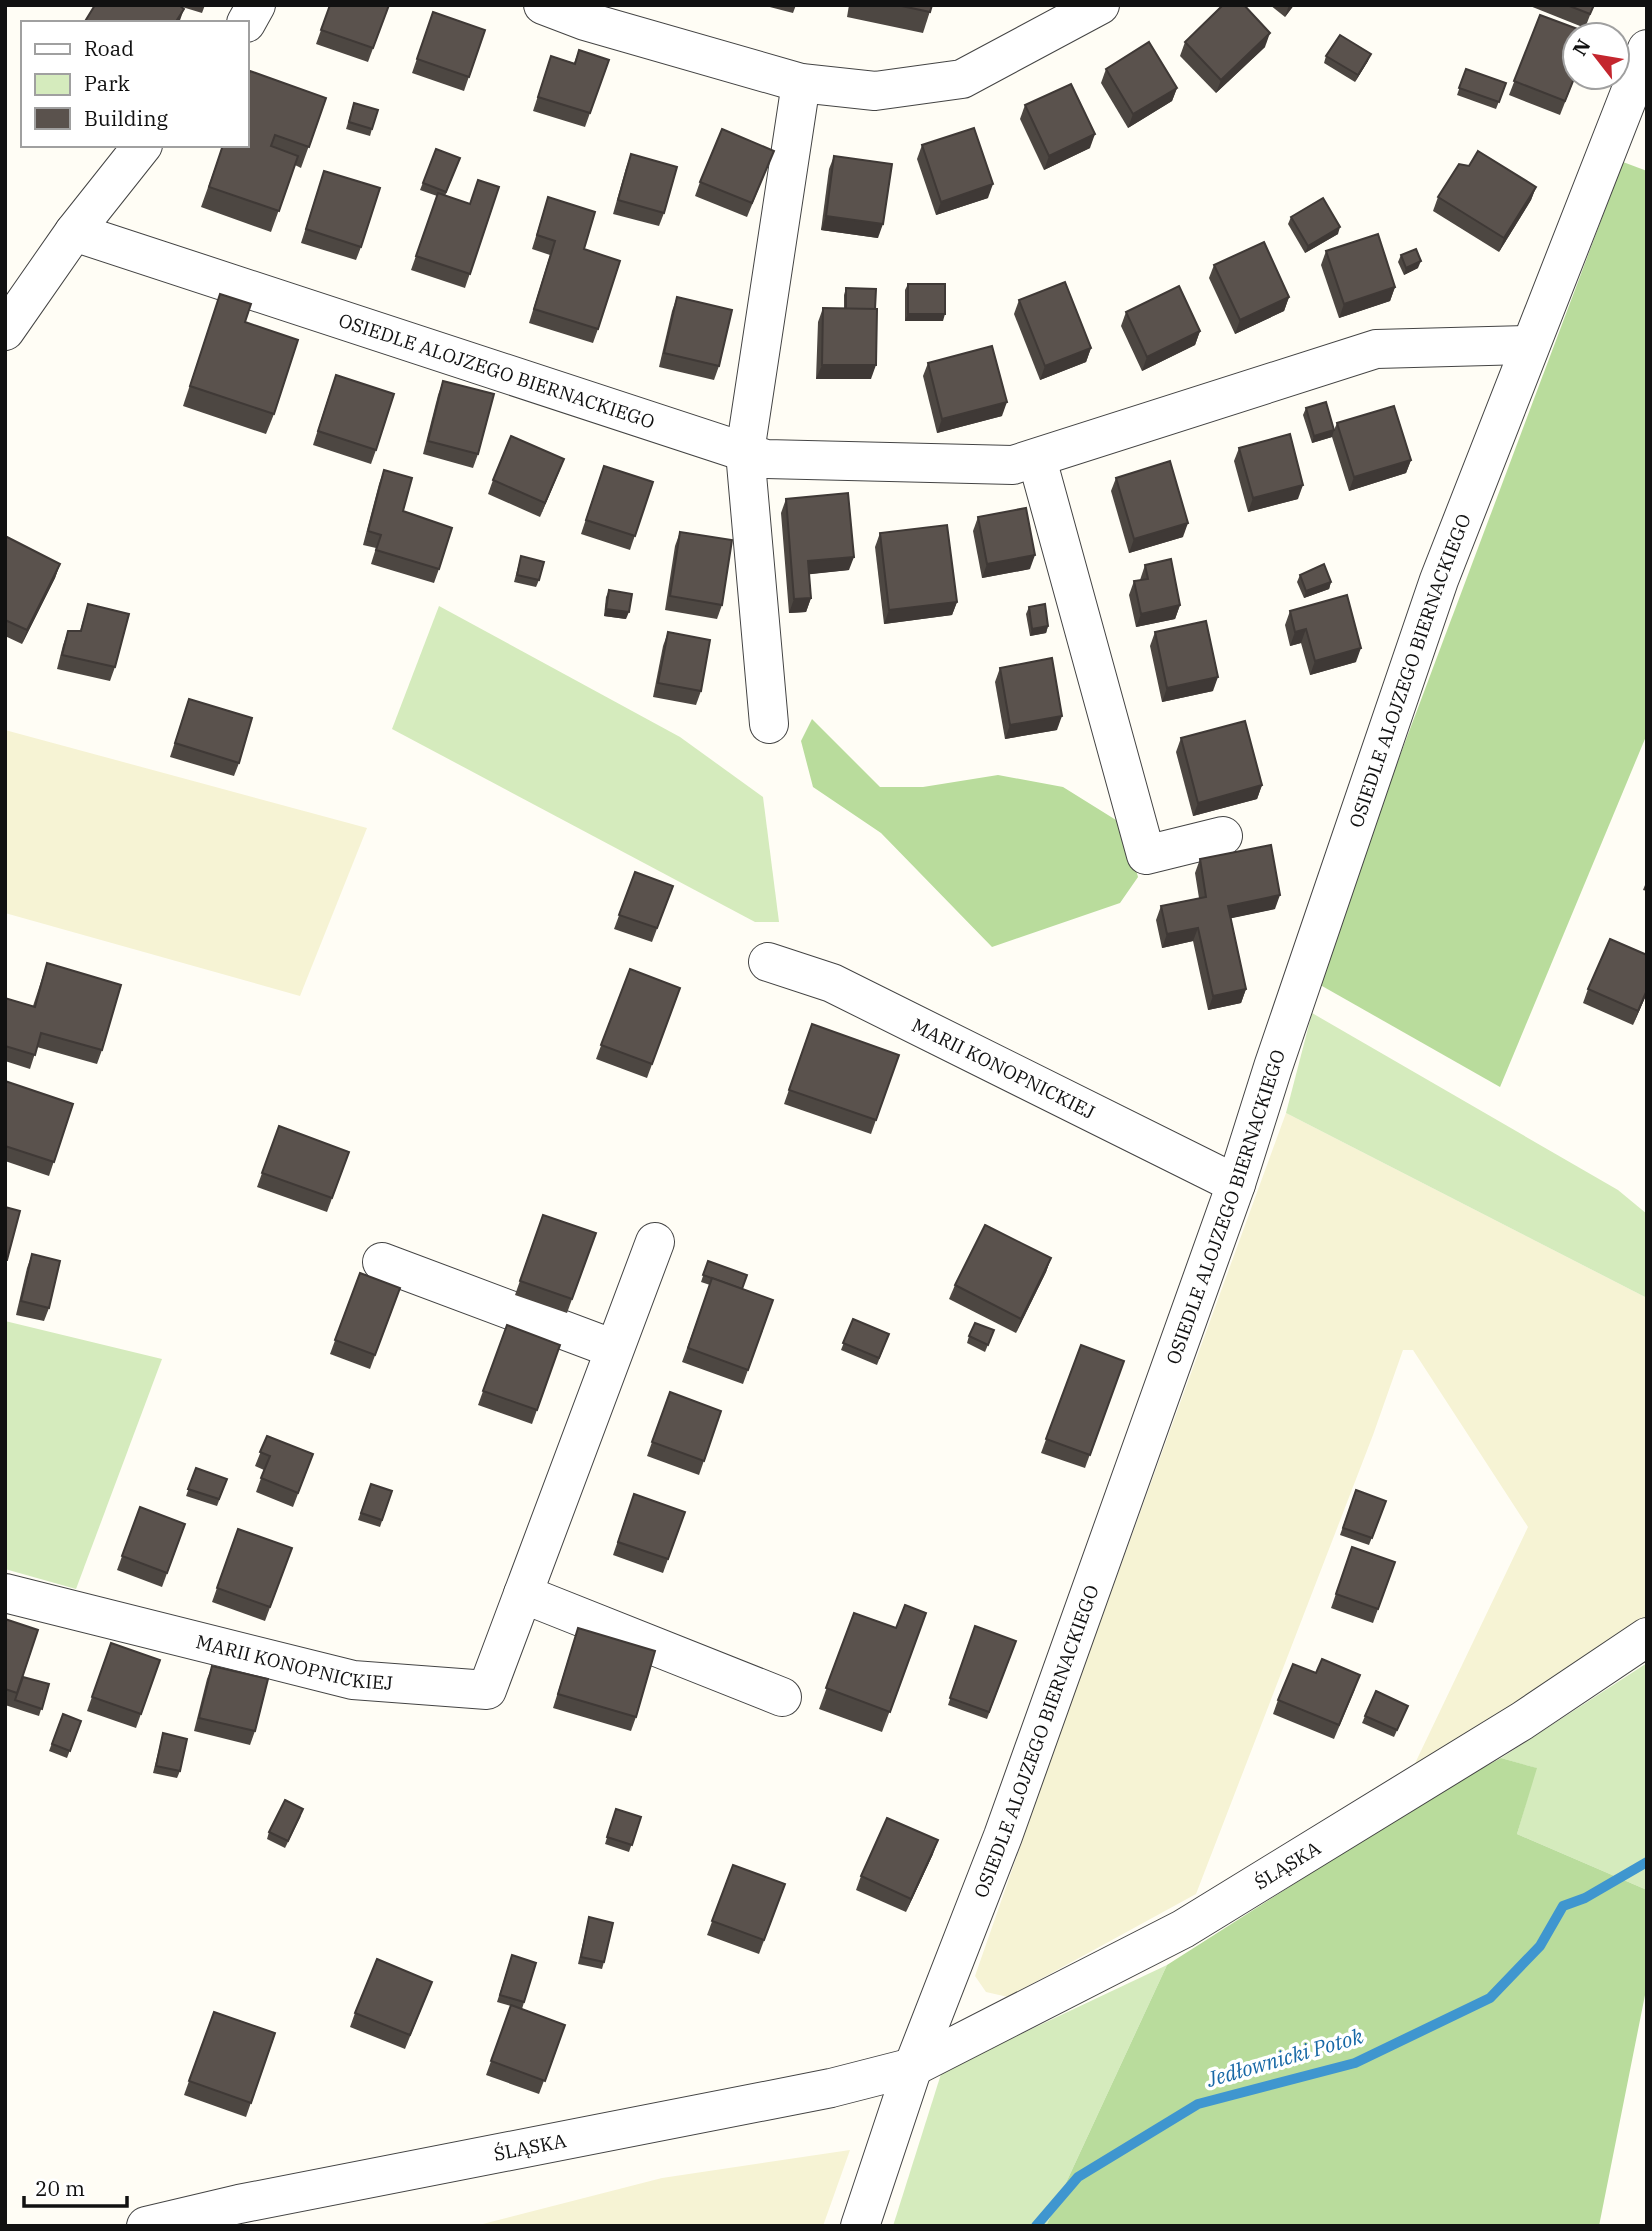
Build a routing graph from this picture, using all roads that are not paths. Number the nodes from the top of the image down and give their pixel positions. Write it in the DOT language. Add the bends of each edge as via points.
graph roads {
  1 [pos="256,5"];
  2 [pos="543,5"];
  3 [pos="1100,5"];
  4 [pos="247,21"];
  5 [pos="1647,49"];
  6 [pos="801,83"];
  7 [pos="141,147"];
  8 [pos="74,232"];
  9 [pos="5,331"];
  10 [pos="1530,345"];
  11 [pos="745,452"];
  12 [pos="1037,459"];
  13 [pos="769,724"];
  14 [pos="1223,835"];
  15 [pos="768,962"];
  16 [pos="1236,1184"];
  17 [pos="655,1242"];
  18 [pos="382,1262"];
  19 [pos="614,1349"];
  20 [pos="5,1593"];
  21 [pos="523,1594"];
  22 [pos="1647,1637"];
  23 [pos="782,1696"];
  24 [pos="913,2067"];
  25 [pos="146,2226"];
  26 [pos="860,2226"];
  1 -- 4 [label="street"];
  2 -- 6 [label="street"];
  3 -- 6 [label="street" via="962,79 875,91"];
  5 -- 10 [label="street, OSIEDLE ALOJZEGO BIERNACKIEGO"];
  6 -- 11 [label="street"];
  7 -- 8 [label="street"];
  8 -- 9 [label="street"];
  8 -- 11 [label="street, OSIEDLE ALOJZEGO BIERNACKIEGO"];
  10 -- 12 [label="street, OSIEDLE ALOJZEGO BIERNACKIEGO" via="1376,349"];
  10 -- 16 [label="street, OSIEDLE ALOJZEGO BIERNACKIEGO" via="1438,580"];
  11 -- 12 [label="street, OSIEDLE ALOJZEGO BIERNACKIEGO" via="766,459 1013,465"];
  11 -- 13 [label="street"];
  12 -- 14 [label="street" via="1146,855"];
  15 -- 16 [label="street, MARII KONOPNICKIEJ" via="832,983"];
  16 -- 24 [label="street, OSIEDLE ALOJZEGO BIERNACKIEGO" via="1003,1836"];
  17 -- 19 [label="street, MARII KONOPNICKIEJ"];
  18 -- 19 [label="street"];
  19 -- 21 [label="street, MARII KONOPNICKIEJ"];
  20 -- 21 [label="street, MARII KONOPNICKIEJ" via="353,1680 487,1690"];
  21 -- 23 [label="street"];
  22 -- 24 [label="street, ŚLĄSKA" via="1522,1721 1183,1930"];
  24 -- 25 [label="street, ŚLĄSKA" via="831,2088"];
  24 -- 26 [label="street"];
}
